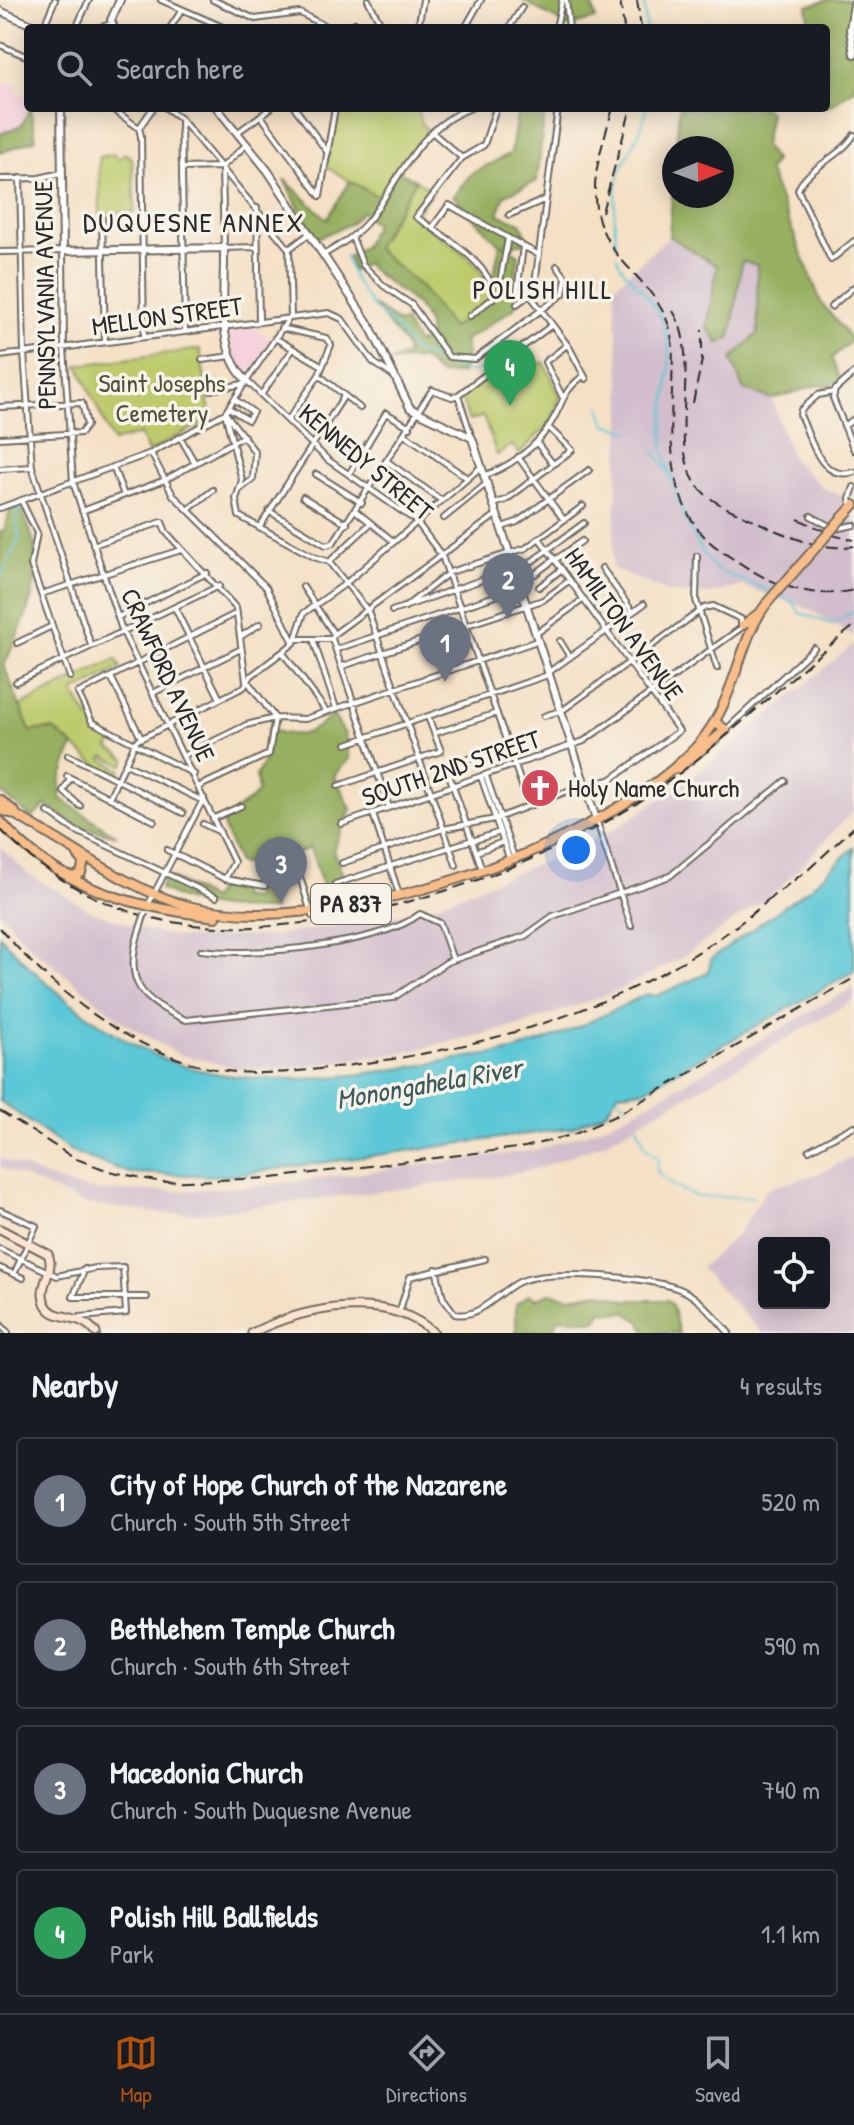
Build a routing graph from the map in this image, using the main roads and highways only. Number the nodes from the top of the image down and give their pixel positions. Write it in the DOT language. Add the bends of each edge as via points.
graph roads {
  1 [pos="853,506"];
  2 [pos="770,599"];
  3 [pos="755,616"];
  4 [pos="751,634"];
  5 [pos="720,725"];
  6 [pos="676,769"];
  7 [pos="0,800"];
  8 [pos="0,816"];
  9 [pos="25,820"];
  10 [pos="78,855"];
  11 [pos="512,860"];
  12 [pos="84,869"];
  13 [pos="103,894"];
  14 [pos="150,901"];
  15 [pos="312,913"];
  16 [pos="0,1231"];
  17 [pos="95,1331"];
  18 [pos="252,1333"];
  19 [pos="434,1333"];
  1 -- 2 [label="main road, PA 837, bridge"];
  2 -- 3 [label="main road, PA 837"];
  2 -- 5 [label="main road, PA 837"];
  3 -- 4 [label="main road, PA 837"];
  3 -- 4 [label="main road" via="741,623"];
  4 -- 5 [label="main road, PA 837"];
  5 -- 6 [label="main road, PA 837"];
  5 -- 6 [label="main road"];
  6 -- 11 [label="main road, PA 837" via="596,820"];
  7 -- 9 [label="main road, PA 837"];
  8 -- 9 [label="main road"];
  8 -- 10 [label="main road"];
  8 -- 12 [label="main road" via="62,873 78,876"];
  8 -- 13 [label="main road, PA 837" via="54,870"];
  9 -- 14 [label="main road, PA 837"];
  10 -- 12 [label="main road"];
  10 -- 14 [label="main road"];
  11 -- 15 [label="main road, PA 837"];
  11 -- 15 [label="main road, PA 837" via="420,893"];
  12 -- 13 [label="main road" via="90,885"];
  13 -- 14 [label="main road, PA 837"];
  14 -- 15 [label="main road, PA 837" via="231,914"];
  14 -- 15 [label="main road, PA 837" via="247,920"];
  16 -- 17 [label="main road" via="48,1254 46,1306 55,1315 80,1317"];
  18 -- 19 [label="main road" via="285,1319 355,1306 399,1313"];
}
